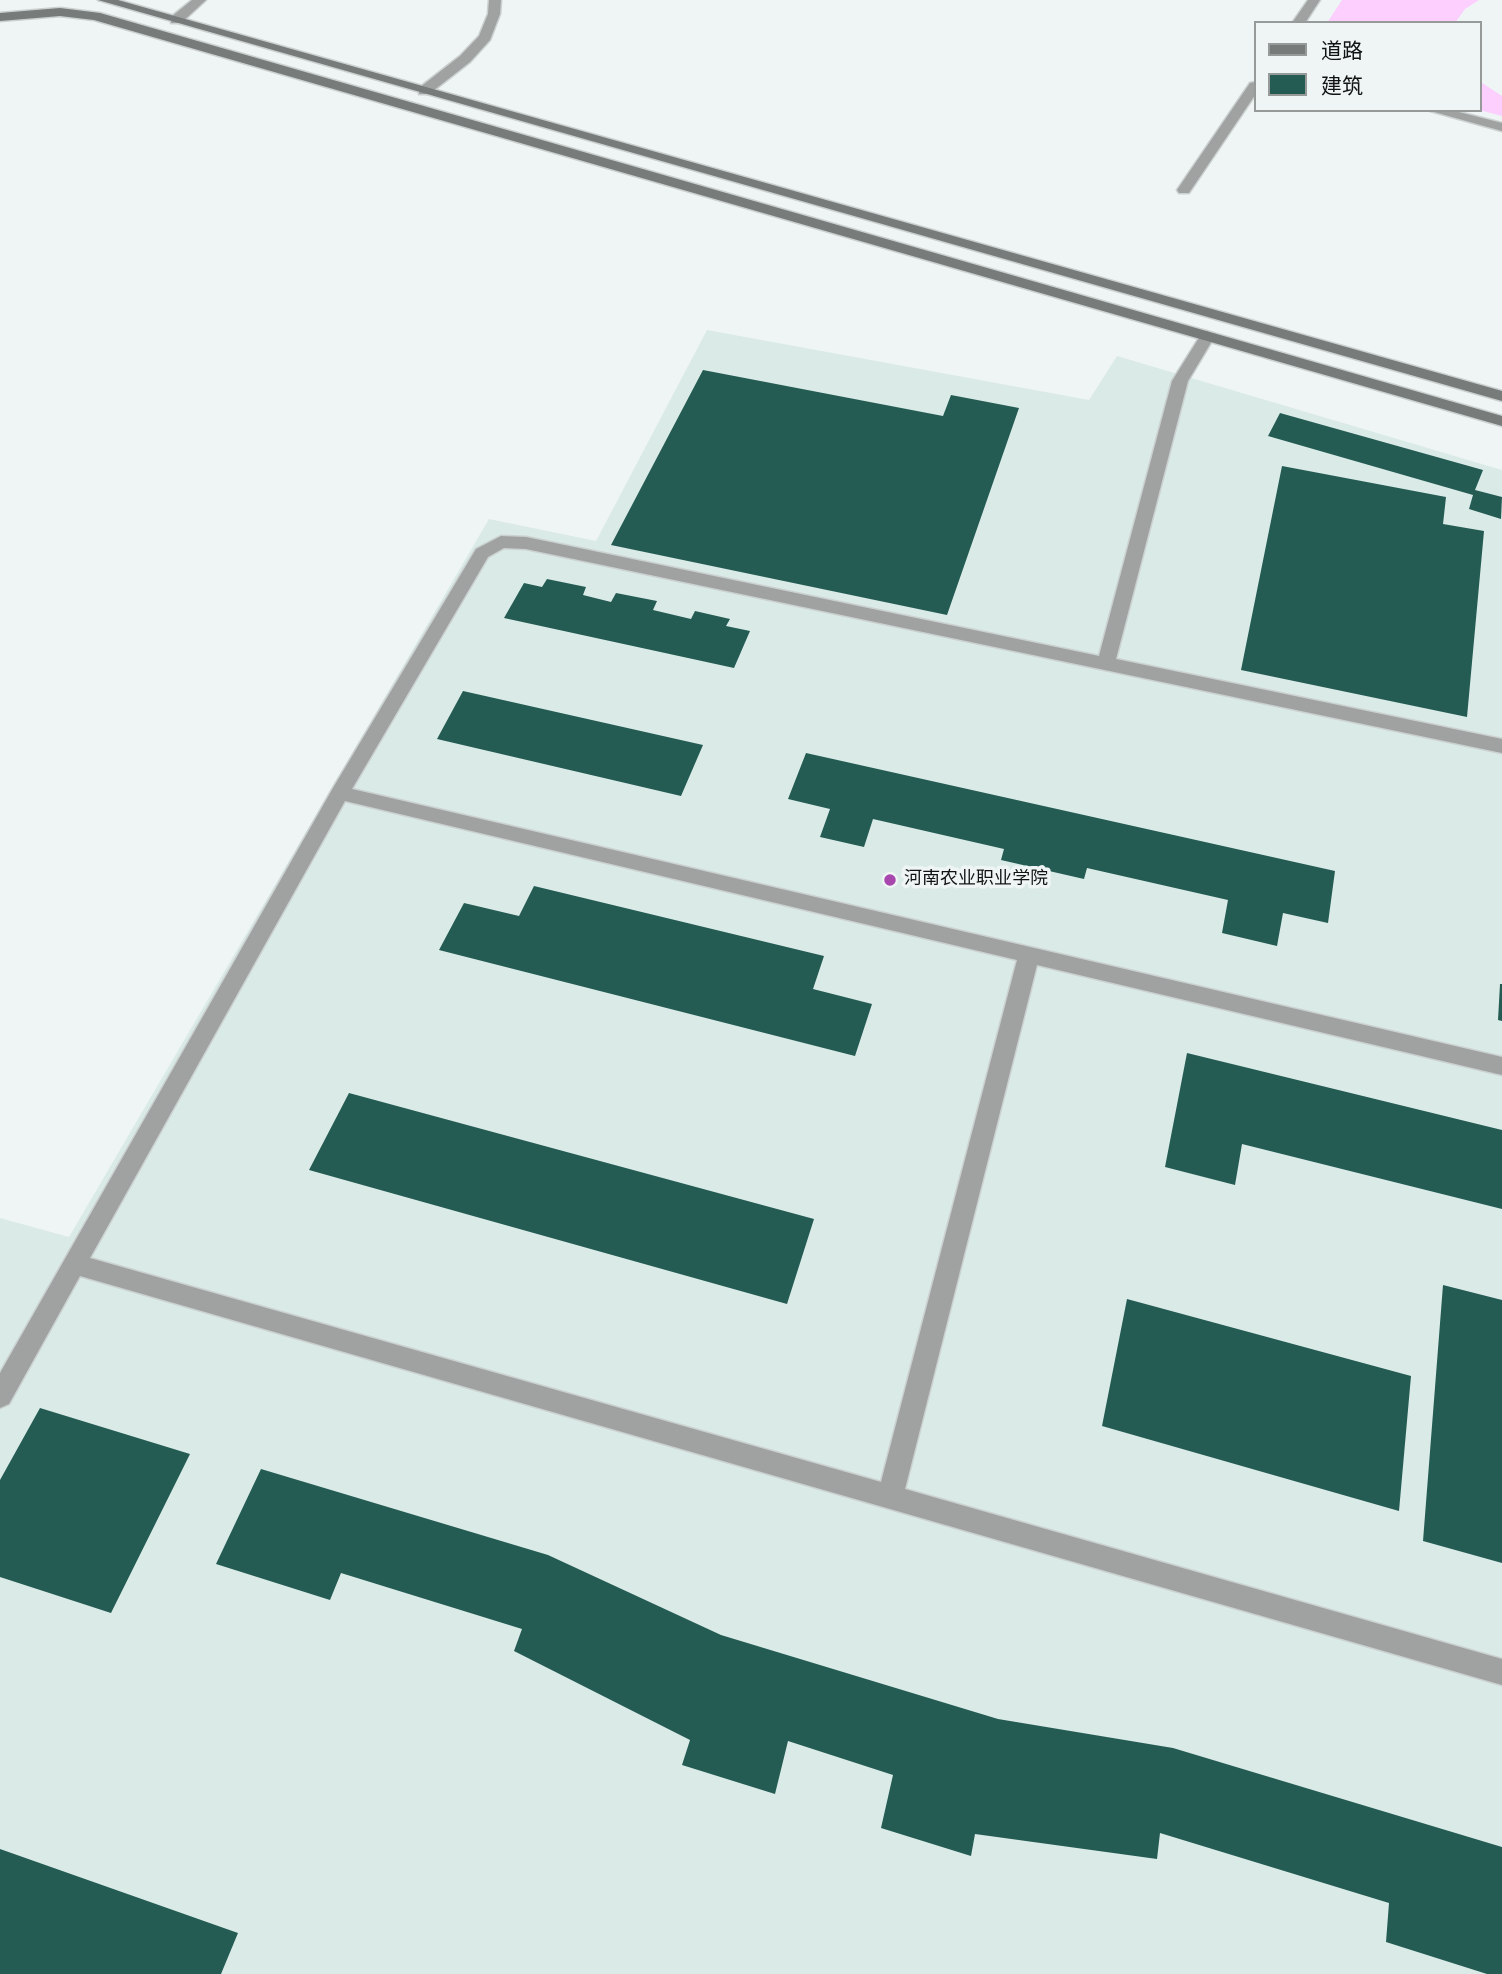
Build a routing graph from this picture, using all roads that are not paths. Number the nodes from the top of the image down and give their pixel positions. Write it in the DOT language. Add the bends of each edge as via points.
graph roads {
  1 [pos="104,0"];
  2 [pos="200,0"];
  3 [pos="495,0"];
  4 [pos="1314,0"];
  5 [pos="0,17"];
  6 [pos="176,20"];
  7 [pos="1299,21"];
  8 [pos="1254,87"];
  9 [pos="424,91"];
  10 [pos="1442,112"];
  11 [pos="1502,127"];
  12 [pos="1184,190"];
  13 [pos="1207,336"];
  14 [pos="1502,396"];
  15 [pos="1502,421"];
  16 [pos="1107,664"];
  17 [pos="1502,746"];
  18 [pos="340,793"];
  19 [pos="1029,955"];
  20 [pos="1502,1066"];
  21 [pos="75,1264"];
  22 [pos="0,1396"];
  23 [pos="890,1497"];
  24 [pos="1502,1672"];
  1 -- 6 [label="street"];
  2 -- 6 [label="street"];
  3 -- 9 [label="street" via="485,37"];
  4 -- 7 [label="street"];
  5 -- 13 [label="street" via="61,12 96,16"];
  6 -- 9 [label="street"];
  8 -- 12 [label="street"];
  9 -- 14 [label="street"];
  10 -- 11 [label="street"];
  13 -- 15 [label="street"];
  13 -- 16 [label="street" via="1180,381"];
  16 -- 17 [label="street"];
  16 -- 18 [label="street" via="526,543 501,542 482,553"];
  18 -- 19 [label="street"];
  18 -- 21 [label="street"];
  19 -- 20 [label="street"];
  19 -- 23 [label="street"];
  21 -- 22 [label="street"];
  21 -- 23 [label="street"];
  23 -- 24 [label="street"];
}
